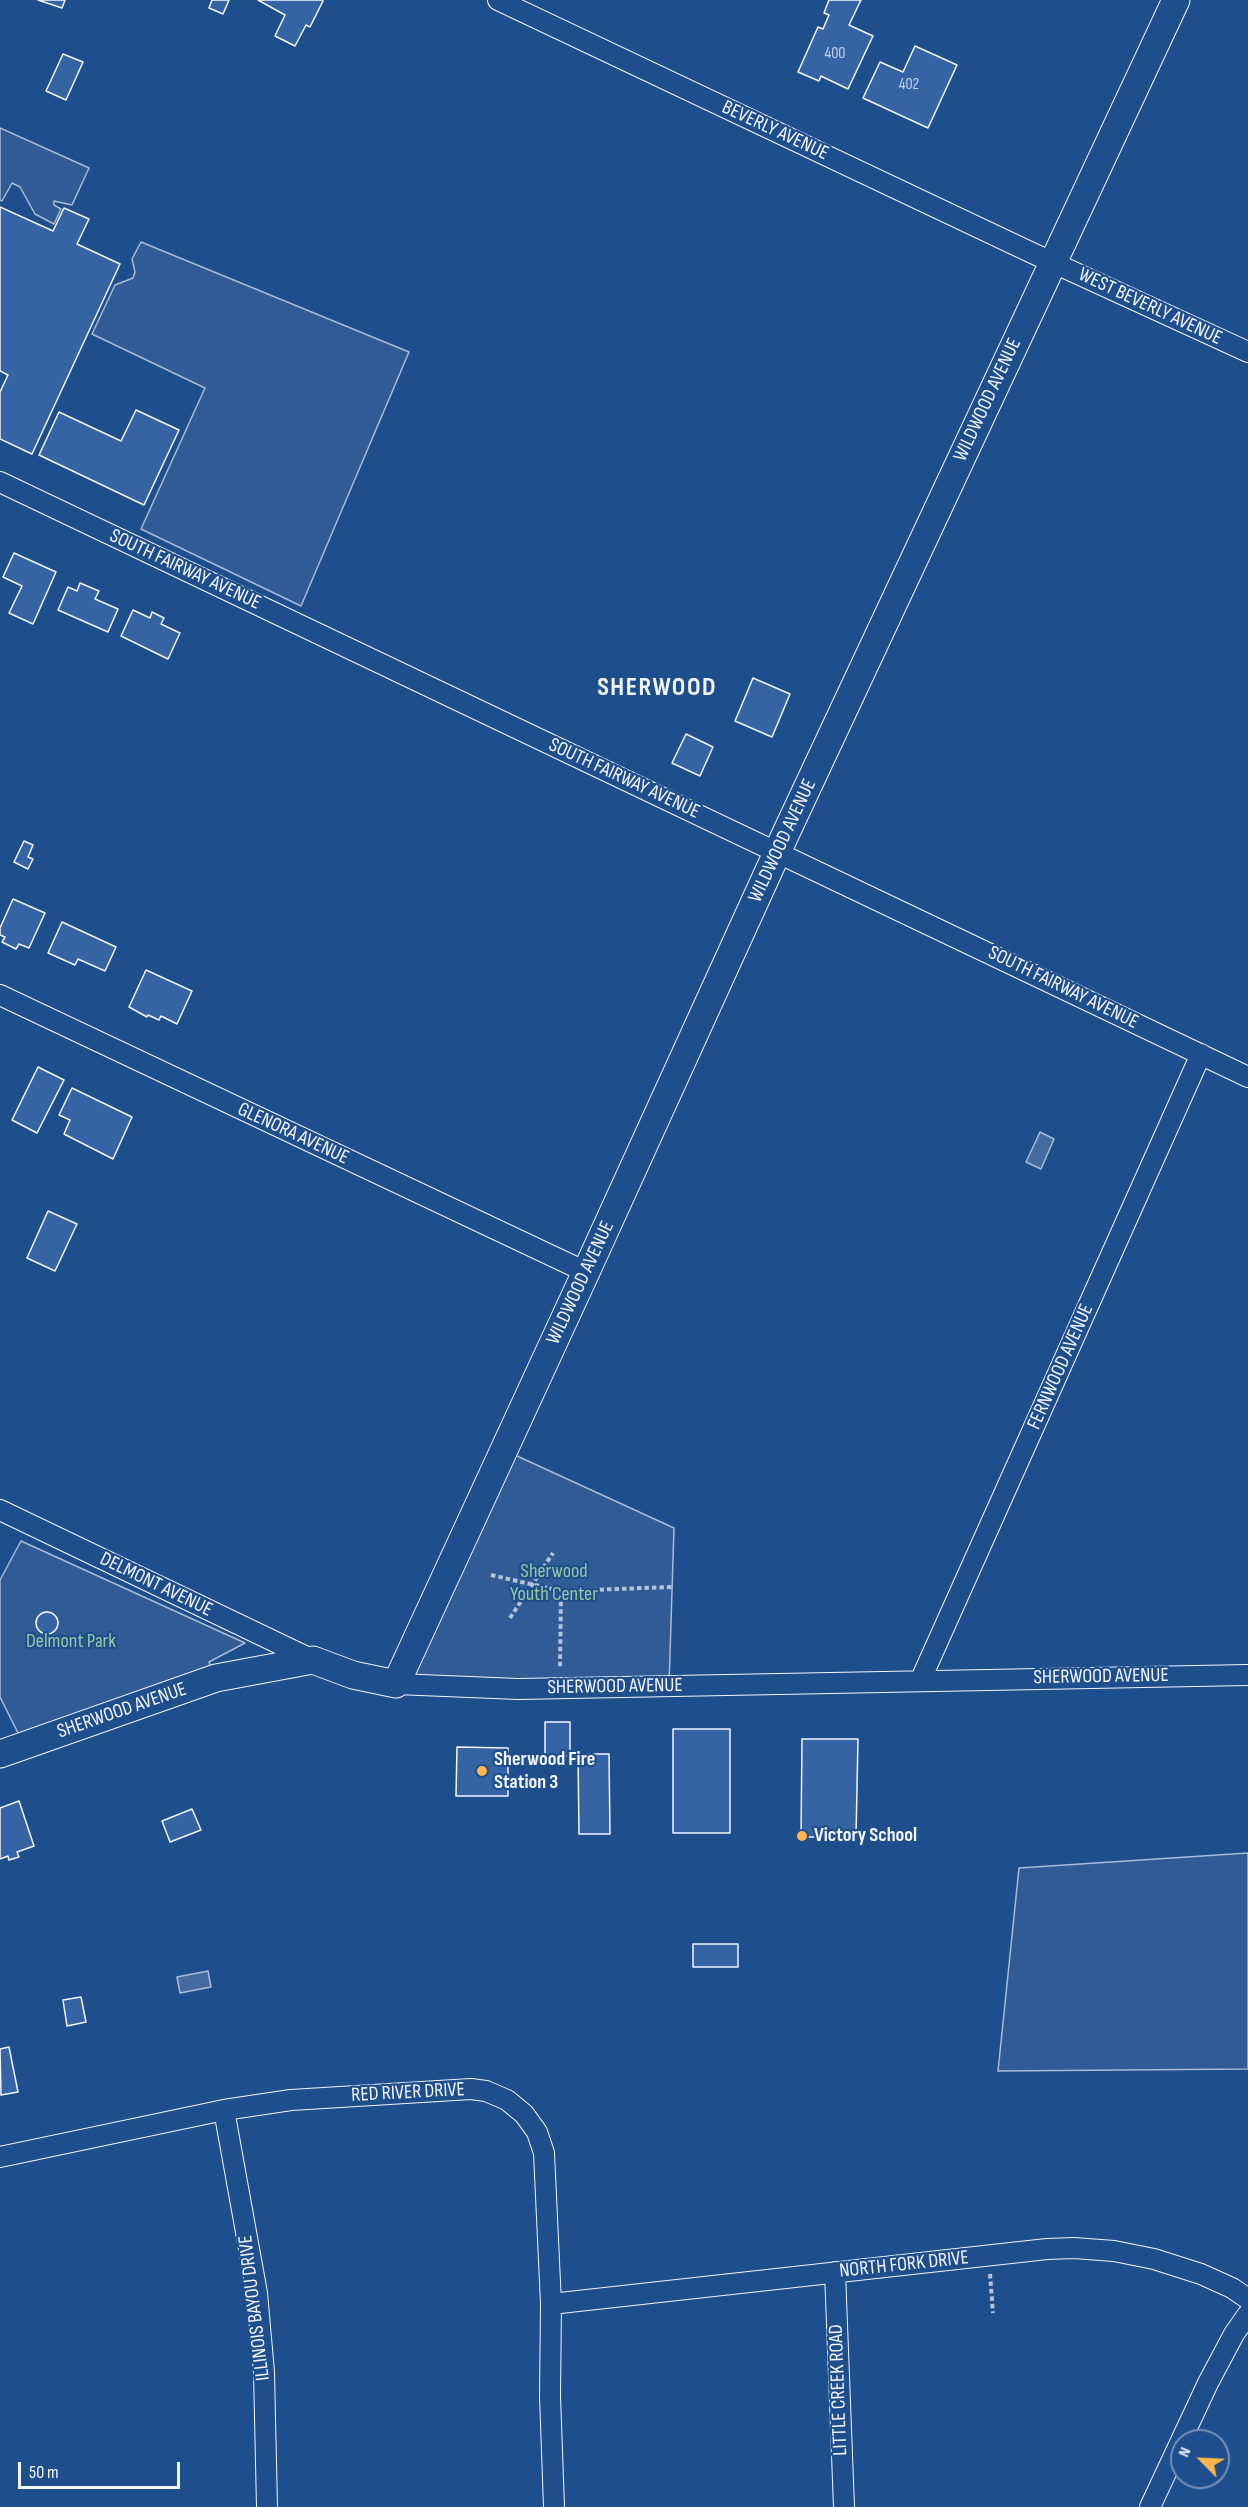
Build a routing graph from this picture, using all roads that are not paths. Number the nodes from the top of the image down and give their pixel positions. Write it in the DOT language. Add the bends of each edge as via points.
graph roads {
  1 [pos="498,0"];
  2 [pos="1176,0"];
  3 [pos="1052,263"];
  4 [pos="1248,352"];
  5 [pos="0,482"];
  6 [pos="778,851"];
  7 [pos="0,995"];
  8 [pos="1201,1054"];
  9 [pos="1248,1077"];
  10 [pos="586,1272"];
  11 [pos="0,1510"];
  12 [pos="313,1660"];
  13 [pos="1248,1675"];
  14 [pos="921,1679"];
  15 [pos="396,1684"];
  16 [pos="0,1754"];
  17 [pos="224,2110"];
  18 [pos="0,2157"];
  19 [pos="835,2272"];
  20 [pos="1248,2299"];
  21 [pos="551,2304"];
  22 [pos="1248,2314"];
  23 [pos="267,2507"];
  24 [pos="554,2507"];
  25 [pos="844,2507"];
  26 [pos="1150,2507"];
  1 -- 3 [label="street, BEVERLY AVENUE"];
  2 -- 3 [label="street, WILDWOOD AVENUE"];
  3 -- 4 [label="street, WEST BEVERLY AVENUE"];
  3 -- 6 [label="street, WILDWOOD AVENUE"];
  5 -- 6 [label="street, SOUTH FAIRWAY AVENUE"];
  6 -- 8 [label="street, SOUTH FAIRWAY AVENUE"];
  6 -- 10 [label="street, WILDWOOD AVENUE"];
  7 -- 10 [label="street, GLENORA AVENUE"];
  8 -- 9 [label="street, SOUTH FAIRWAY AVENUE"];
  8 -- 14 [label="street, FERNWOOD AVENUE"];
  10 -- 15 [label="street, WILDWOOD AVENUE"];
  11 -- 12 [label="street, DELMONT AVENUE"];
  12 -- 15 [label="street, SHERWOOD AVENUE" via="353,1675"];
  12 -- 16 [label="street, SHERWOOD AVENUE" via="216,1678"];
  13 -- 14 [label="street, SHERWOOD AVENUE"];
  14 -- 15 [label="street, SHERWOOD AVENUE" via="518,1689"];
  17 -- 18 [label="street, RED RIVER DRIVE"];
  17 -- 21 [label="street, RED RIVER DRIVE" via="291,2100 471,2089 507,2100 537,2132 544,2153"];
  17 -- 23 [label="street, ILLINOIS BAYOU DRIVE" via="257,2293 264,2372"];
  19 -- 20 [label="street, NORTH FORK DRIVE" via="1074,2248 1154,2259 1201,2274"];
  19 -- 21 [label="street, NORTH FORK DRIVE"];
  19 -- 25 [label="street, LITTLE CREEK ROAD"];
  21 -- 24 [label="street, RED RIVER DRIVE"];
  22 -- 26 [label="street" via="1208,2383"];
}
